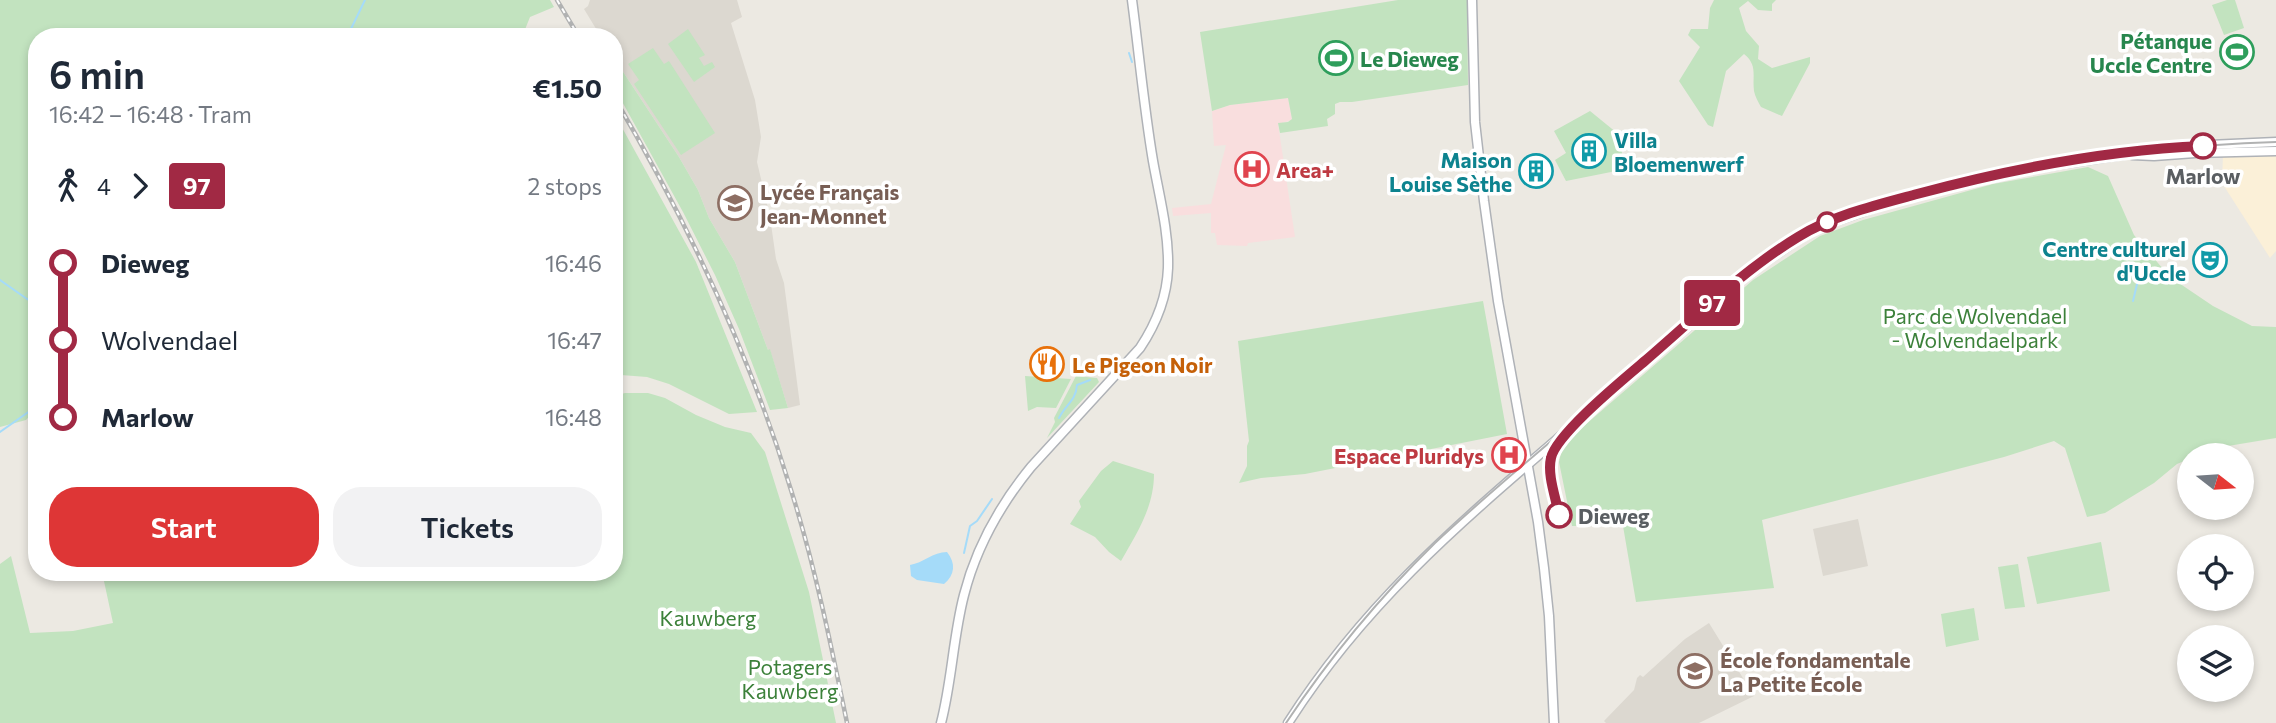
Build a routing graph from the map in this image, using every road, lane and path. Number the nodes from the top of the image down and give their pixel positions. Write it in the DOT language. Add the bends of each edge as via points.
graph roads {
  1 [pos="1132,0"];
  2 [pos="1472,0"];
  3 [pos="2276,142"];
  4 [pos="2276,151"];
  5 [pos="2127,154"];
  6 [pos="1527,465"];
  7 [pos="941,723"];
  8 [pos="1288,723"];
  9 [pos="1554,723"];
  1 -- 7 [label="street" via="1163,214 1168,267 1163,301 1140,348 1018,482 989,529 964,594"];
  2 -- 6 [label="street" via="1474,110 1483,194"];
  3 -- 5 [label="street"];
  4 -- 5 [label="street"];
  5 -- 6 [label="street" via="1944,188 1814,230 1754,270"];
  6 -- 8 [label="street" via="1396,584 1336,655"];
  6 -- 9 [label="street" via="1547,594"];
}
